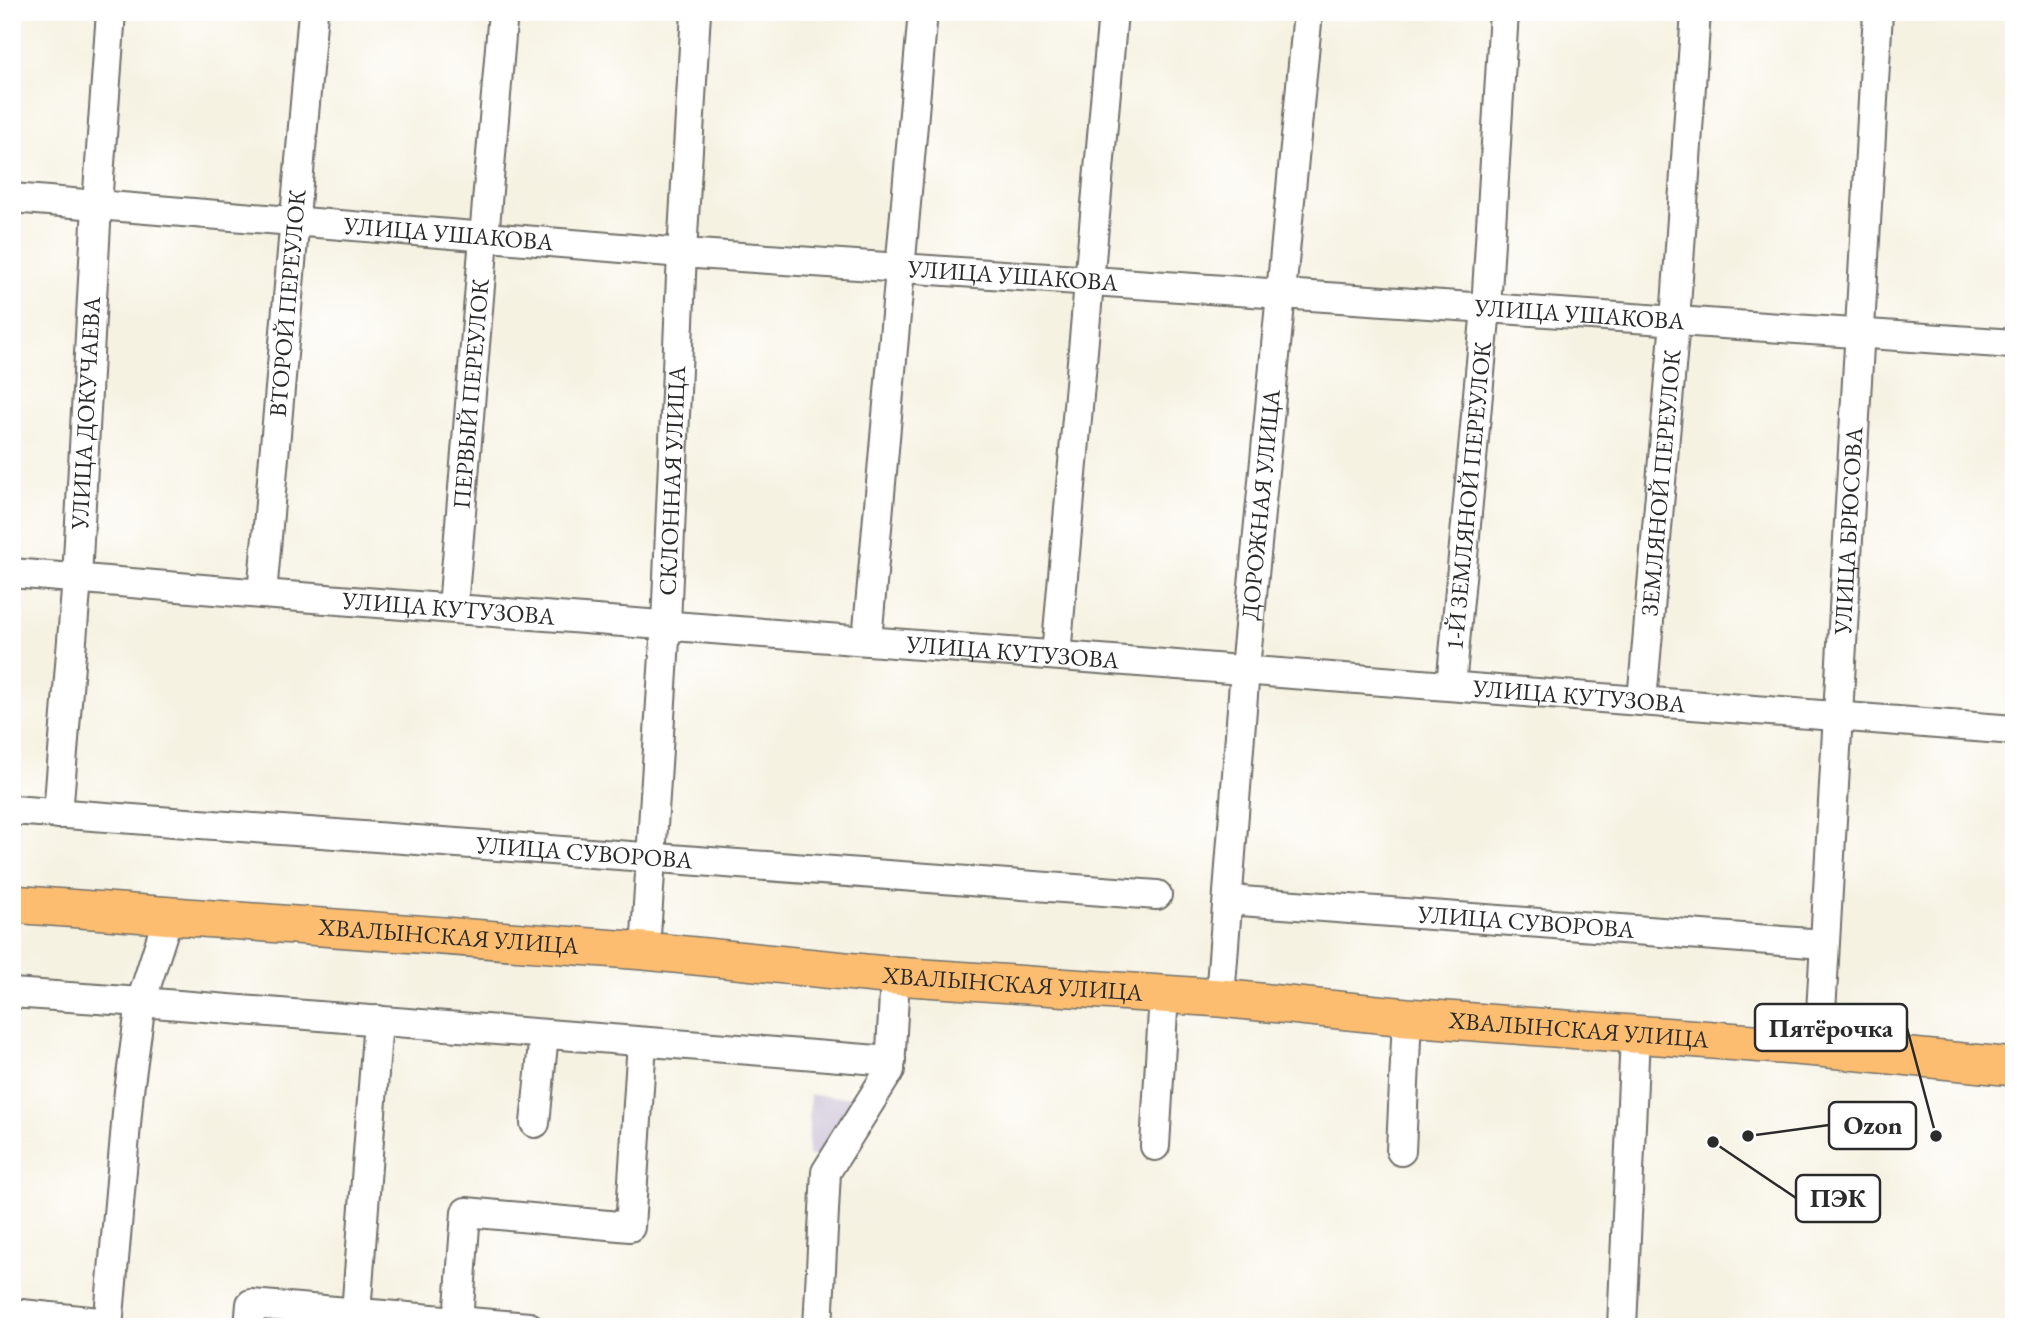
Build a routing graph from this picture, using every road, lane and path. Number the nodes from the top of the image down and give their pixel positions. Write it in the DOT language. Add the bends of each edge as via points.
graph roads {
  1 [pos="111,12"];
  2 [pos="313,12"];
  3 [pos="503,12"];
  4 [pos="696,12"];
  5 [pos="923,12"];
  6 [pos="1113,12"];
  7 [pos="1308,12"];
  8 [pos="1504,12"];
  9 [pos="1696,12"];
  10 [pos="1878,12"];
  11 [pos="12,198"];
  12 [pos="97,205"];
  13 [pos="295,221"];
  14 [pos="485,237"];
  15 [pos="682,253"];
  16 [pos="899,268"];
  17 [pos="1091,281"];
  18 [pos="1280,294"];
  19 [pos="1486,308"];
  20 [pos="1675,321"];
  21 [pos="1858,334"];
  22 [pos="2014,344"];
  23 [pos="12,573"];
  24 [pos="77,578"];
  25 [pos="262,594"];
  26 [pos="453,607"];
  27 [pos="666,624"];
  28 [pos="867,640"];
  29 [pos="1056,655"];
  30 [pos="1245,669"];
  31 [pos="1451,686"];
  32 [pos="1642,701"];
  33 [pos="1838,716"];
  34 [pos="2014,730"];
  35 [pos="12,810"];
  36 [pos="58,814"];
  37 [pos="651,858"];
  38 [pos="1157,895"];
  39 [pos="1228,900"];
  40 [pos="12,904"];
  41 [pos="168,916"];
  42 [pos="1824,944"];
  43 [pos="645,951"];
  44 [pos="895,975"];
  45 [pos="12,993"];
  46 [pos="1164,994"];
  47 [pos="1220,998"];
  48 [pos="141,1002"];
  49 [pos="1406,1017"];
  50 [pos="378,1020"];
  51 [pos="544,1034"];
  52 [pos="1636,1036"];
  53 [pos="642,1042"];
  54 [pos="1819,1048"];
  55 [pos="891,1061"];
  56 [pos="2014,1067"];
  57 [pos="535,1124"];
  58 [pos="1154,1146"];
  59 [pos="1402,1151"];
  60 [pos="12,1313"];
  61 [pos="356,1313"];
  62 [pos="250,1315"];
  63 [pos="458,1321"];
  64 [pos="109,1325"];
  65 [pos="529,1327"];
  66 [pos="818,1327"];
  67 [pos="1622,1327"];
  1 -- 12 [label="street, УЛИЦА ДОКУЧАЕВА"];
  2 -- 13 [label="street, ВТОРОЙ ПЕРЕУЛОК"];
  3 -- 14 [label="street, ПЕРВЫЙ ПЕРЕУЛОК"];
  4 -- 15 [label="street, СКЛОННАЯ УЛИЦА"];
  5 -- 16 [label="street"];
  6 -- 17 [label="street"];
  7 -- 18 [label="street, ДОРОЖНАЯ УЛИЦА"];
  8 -- 19 [label="street, 1-Й ЗЕМЛЯНОЙ ПЕРЕУЛОК"];
  9 -- 20 [label="street, ЗЕМЛЯНОЙ ПЕРЕУЛОК"];
  10 -- 21 [label="street, УЛИЦА БРЮСОВА"];
  11 -- 12 [label="street, УЛИЦА УШАКОВА"];
  12 -- 13 [label="street, УЛИЦА УШАКОВА"];
  12 -- 24 [label="street, УЛИЦА ДОКУЧАЕВА"];
  13 -- 14 [label="street, УЛИЦА УШАКОВА"];
  13 -- 25 [label="street, ВТОРОЙ ПЕРЕУЛОК"];
  14 -- 15 [label="street, УЛИЦА УШАКОВА"];
  14 -- 26 [label="street, ПЕРВЫЙ ПЕРЕУЛОК"];
  15 -- 16 [label="street, УЛИЦА УШАКОВА"];
  15 -- 27 [label="street, СКЛОННАЯ УЛИЦА"];
  16 -- 17 [label="street, УЛИЦА УШАКОВА"];
  16 -- 28 [label="street"];
  17 -- 18 [label="street, УЛИЦА УШАКОВА"];
  17 -- 29 [label="street"];
  18 -- 19 [label="street, УЛИЦА УШАКОВА"];
  18 -- 30 [label="street, ДОРОЖНАЯ УЛИЦА"];
  19 -- 20 [label="street, УЛИЦА УШАКОВА"];
  19 -- 31 [label="street, 1-Й ЗЕМЛЯНОЙ ПЕРЕУЛОК"];
  20 -- 21 [label="street, УЛИЦА УШАКОВА"];
  20 -- 32 [label="street, ЗЕМЛЯНОЙ ПЕРЕУЛОК"];
  21 -- 22 [label="street, УЛИЦА УШАКОВА"];
  21 -- 33 [label="street, УЛИЦА БРЮСОВА"];
  23 -- 24 [label="street, УЛИЦА КУТУЗОВА"];
  24 -- 25 [label="street, УЛИЦА КУТУЗОВА"];
  24 -- 36 [label="street, УЛИЦА ДОКУЧАЕВА"];
  25 -- 26 [label="street, УЛИЦА КУТУЗОВА"];
  26 -- 27 [label="street, УЛИЦА КУТУЗОВА"];
  27 -- 28 [label="street, УЛИЦА КУТУЗОВА"];
  27 -- 37 [label="street, СКЛОННАЯ УЛИЦА"];
  28 -- 29 [label="street, УЛИЦА КУТУЗОВА"];
  29 -- 30 [label="street, УЛИЦА КУТУЗОВА"];
  30 -- 31 [label="street, УЛИЦА КУТУЗОВА"];
  30 -- 39 [label="street, ДОРОЖНАЯ УЛИЦА"];
  31 -- 32 [label="street, УЛИЦА КУТУЗОВА"];
  32 -- 33 [label="street, УЛИЦА КУТУЗОВА"];
  33 -- 34 [label="street, УЛИЦА КУТУЗОВА"];
  33 -- 42 [label="street, УЛИЦА БРЮСОВА"];
  35 -- 36 [label="street, УЛИЦА СУВОРОВА"];
  36 -- 37 [label="street, УЛИЦА СУВОРОВА"];
  37 -- 38 [label="street, УЛИЦА СУВОРОВА"];
  37 -- 43 [label="street, СКЛОННАЯ УЛИЦА"];
  39 -- 42 [label="street, УЛИЦА СУВОРОВА"];
  39 -- 47 [label="street, ДОРОЖНАЯ УЛИЦА"];
  40 -- 41 [label="main road, ХВАЛЫНСКАЯ УЛИЦА"];
  41 -- 43 [label="main road, ХВАЛЫНСКАЯ УЛИЦА"];
  41 -- 48 [label="street"];
  42 -- 54 [label="street, УЛИЦА БРЮСОВА"];
  43 -- 44 [label="main road, ХВАЛЫНСКАЯ УЛИЦА"];
  44 -- 46 [label="main road, ХВАЛЫНСКАЯ УЛИЦА"];
  44 -- 55 [label="street"];
  45 -- 48 [label="street"];
  46 -- 47 [label="main road, ХВАЛЫНСКАЯ УЛИЦА"];
  46 -- 58 [label="street"];
  47 -- 49 [label="main road, ХВАЛЫНСКАЯ УЛИЦА"];
  48 -- 50 [label="street"];
  48 -- 64 [label="street"];
  49 -- 52 [label="main road, ХВАЛЫНСКАЯ УЛИЦА"];
  49 -- 59 [label="street"];
  50 -- 51 [label="street"];
  50 -- 61 [label="street"];
  51 -- 53 [label="street"];
  51 -- 57 [label="street"];
  52 -- 54 [label="main road, ХВАЛЫНСКАЯ УЛИЦА"];
  52 -- 67 [label="street"];
  53 -- 55 [label="street"];
  53 -- 63 [label="street" via="630,1227 466,1212"];
  54 -- 56 [label="main road, ХВАЛЫНСКАЯ УЛИЦА"];
  55 -- 66 [label="street" via="890,1070 826,1172"];
  60 -- 64 [label="street"];
  61 -- 62 [label="street"];
  61 -- 63 [label="street"];
  63 -- 65 [label="street"];
}
